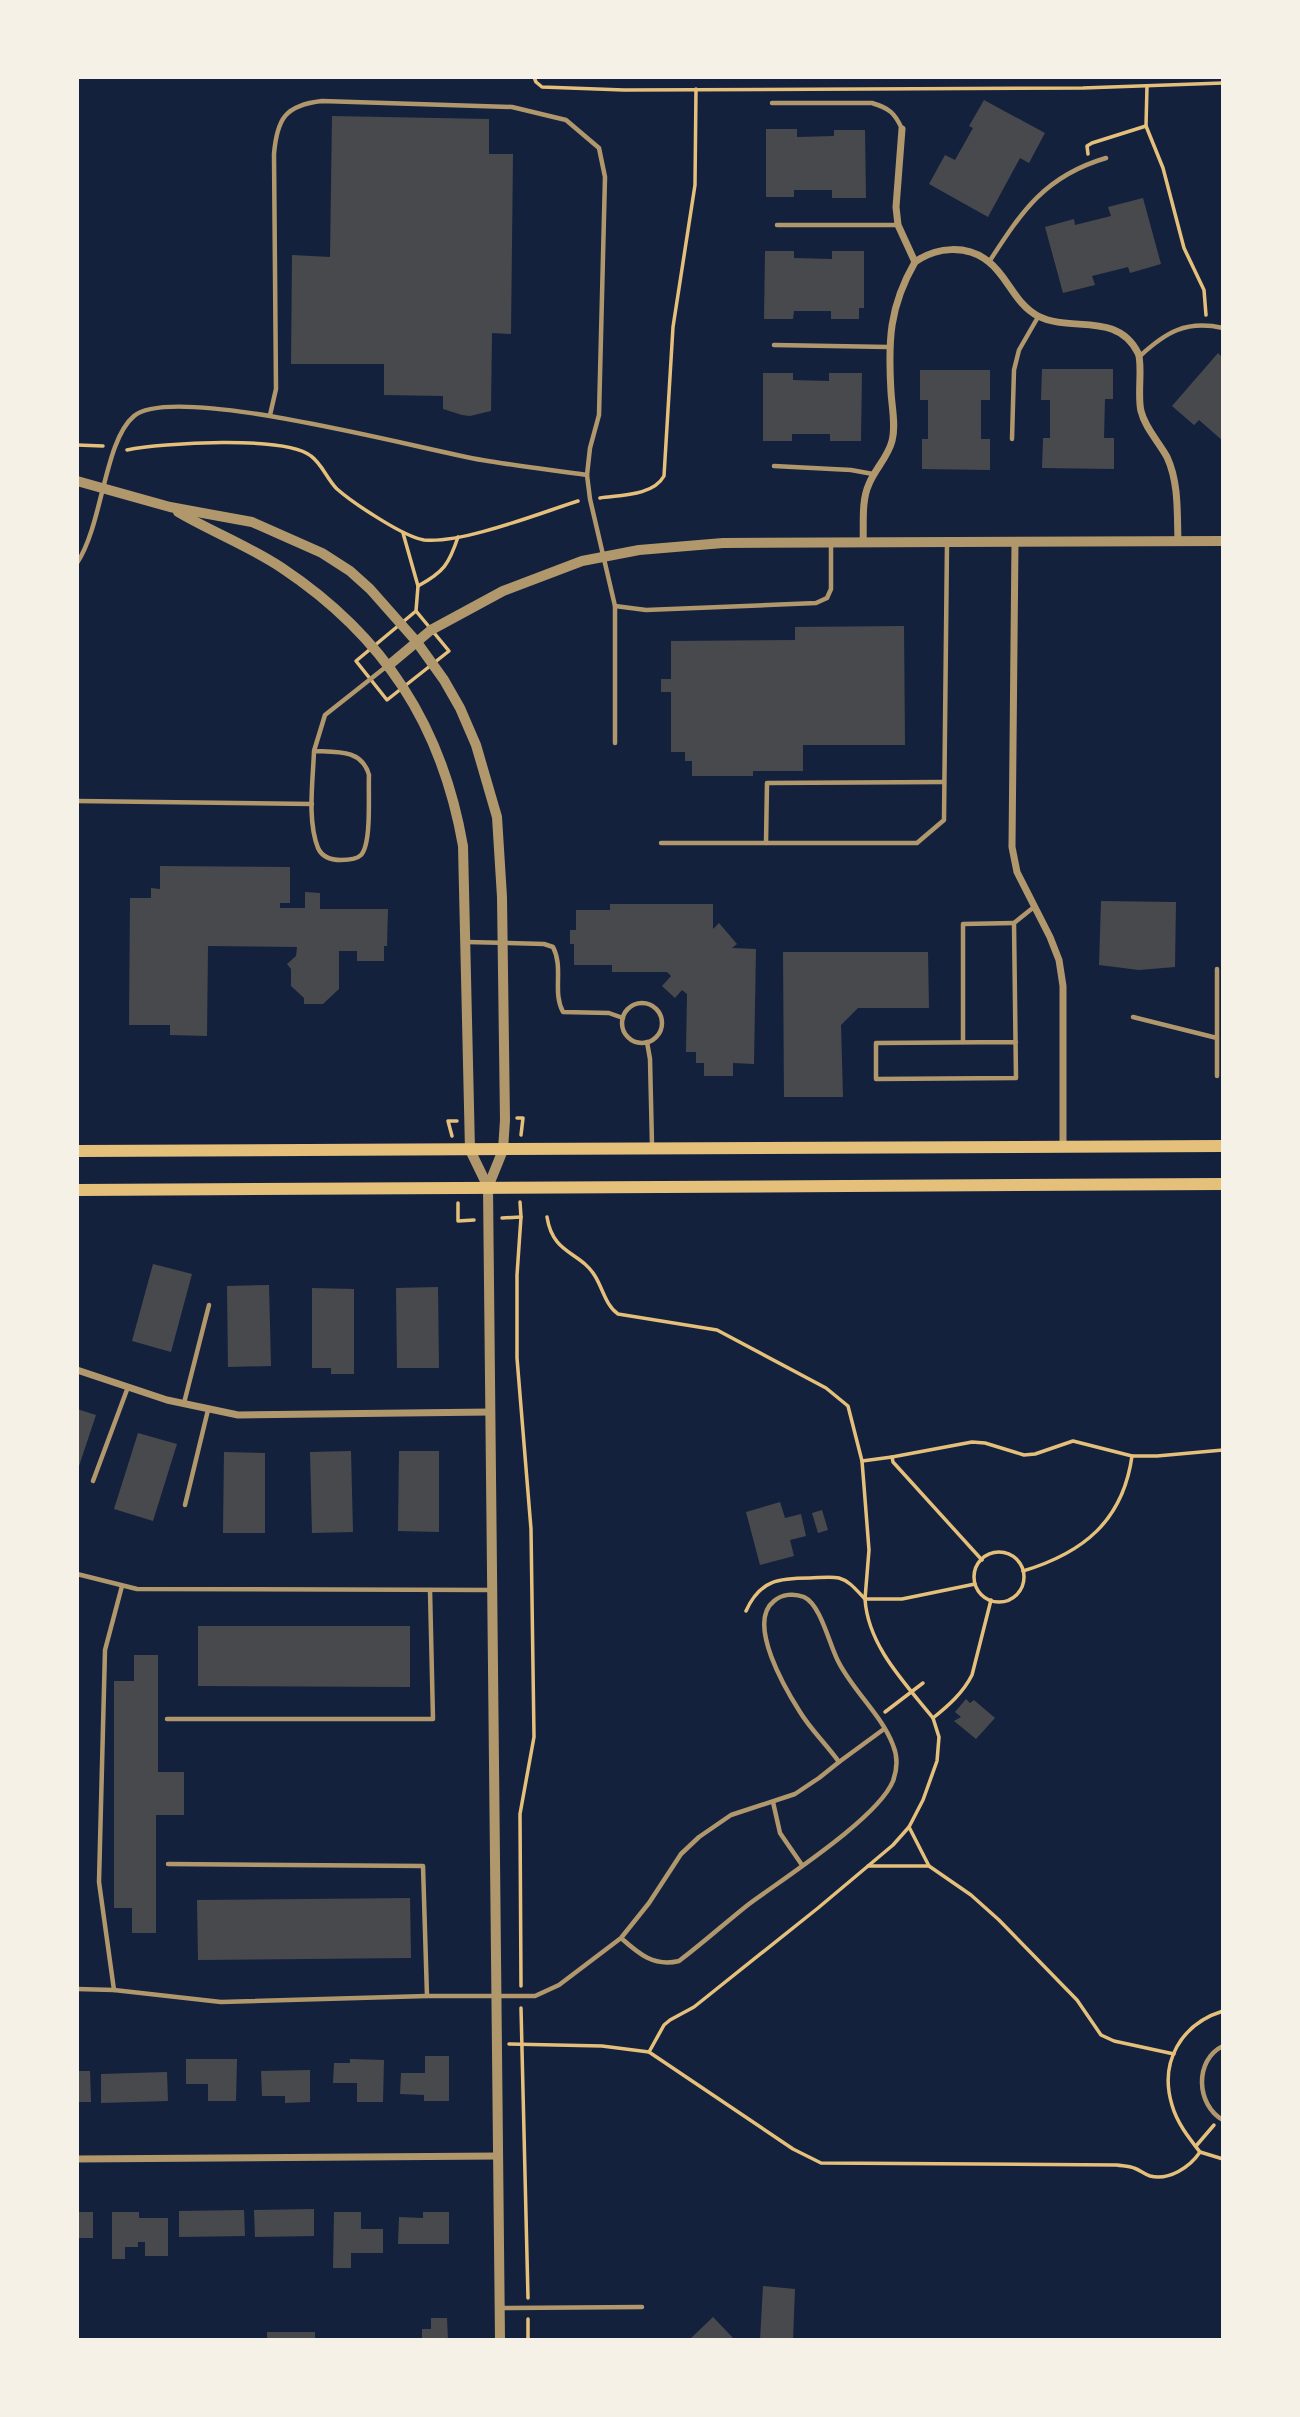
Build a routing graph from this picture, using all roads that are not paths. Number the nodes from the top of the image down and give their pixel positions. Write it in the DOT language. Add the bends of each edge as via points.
graph roads {
  1 [pos="772,103"];
  2 [pos="902,129"];
  3 [pos="1106,158"];
  4 [pos="777,225"];
  5 [pos="898,225"];
  6 [pos="915,262"];
  7 [pos="989,262"];
  8 [pos="1038,316"];
  9 [pos="1223,328"];
  10 [pos="774,345"];
  11 [pos="888,347"];
  12 [pos="1140,356"];
  13 [pos="270,415"];
  14 [pos="1012,439"];
  15 [pos="774,467"];
  16 [pos="873,474"];
  17 [pos="587,475"];
  18 [pos="77,481"];
  19 [pos="104,489"];
  20 [pos="170,508"];
  21 [pos="1178,541"];
  22 [pos="1223,541"];
  23 [pos="947,542"];
  24 [pos="1015,542"];
  25 [pos="831,543"];
  26 [pos="863,543"];
  27 [pos="604,555"];
  28 [pos="77,562"];
  29 [pos="615,606"];
  30 [pos="416,641"];
  31 [pos="388,666"];
  32 [pos="615,743"];
  33 [pos="314,751"];
  34 [pos="944,782"];
  35 [pos="77,801"];
  36 [pos="313,804"];
  37 [pos="662,843"];
  38 [pos="766,843"];
  39 [pos="1034,907"];
  40 [pos="1014,923"];
  41 [pos="466,942"];
  42 [pos="502,943"];
  43 [pos="1217,969"];
  44 [pos="1133,1017"];
  45 [pos="623,1018"];
  46 [pos="1217,1038"];
  47 [pos="647,1042"];
  48 [pos="963,1042"];
  49 [pos="1016,1042"];
  50 [pos="1217,1076"];
  51 [pos="1063,1146"];
  52 [pos="1223,1146"];
  53 [pos="470,1150"];
  54 [pos="503,1150"];
  55 [pos="652,1150"];
  56 [pos="77,1152"];
  57 [pos="1223,1184"];
  58 [pos="488,1187"];
  59 [pos="77,1190"];
  60 [pos="209,1305"];
  61 [pos="77,1370"];
  62 [pos="128,1387"];
  63 [pos="183,1404"];
  64 [pos="208,1410"];
  65 [pos="491,1412"];
  66 [pos="93,1481"];
  67 [pos="185,1505"];
  68 [pos="77,1574"];
  69 [pos="122,1586"];
  70 [pos="430,1590"];
  71 [pos="492,1590"];
  72 [pos="167,1719"];
  73 [pos="884,1729"];
  74 [pos="839,1762"];
  75 [pos="773,1802"];
  76 [pos="168,1864"];
  77 [pos="802,1864"];
  78 [pos="621,1938"];
  79 [pos="77,1989"];
  80 [pos="114,1990"];
  81 [pos="427,1996"];
  82 [pos="496,1996"];
  83 [pos="1223,2046"];
  84 [pos="1221,2119"];
  85 [pos="498,2156"];
  86 [pos="77,2160"];
  87 [pos="642,2307"];
  88 [pos="500,2308"];
  89 [pos="500,2340"];
  1 -- 2 [label="lane" via="872,103 896,114"];
  2 -- 5 [label="street"];
  3 -- 7 [label="lane" via="1069,171 1036,197"];
  4 -- 5 [label="lane"];
  5 -- 6 [label="street"];
  6 -- 7 [label="street" via="927,253 957,249"];
  6 -- 11 [label="street" via="892,315"];
  7 -- 8 [label="street" via="1019,301"];
  8 -- 12 [label="street" via="1102,325 1132,344"];
  8 -- 14 [label="lane" via="1019,350 1014,370"];
  9 -- 12 [label="lane" via="1193,324 1156,341"];
  10 -- 11 [label="lane"];
  11 -- 16 [label="street" via="893,440"];
  12 -- 21 [label="street" via="1141,412 1172,469"];
  13 -- 17 [label="lane" via="482,460"];
  13 -- 17 [label="lane" via="276,389 276,129 303,103 322,101 512,107 566,120 599,148 605,177 599,415"];
  13 -- 19 [label="lane" via="198,407 154,407 135,415 122,430"];
  15 -- 16 [label="lane"];
  16 -- 26 [label="street" via="864,500"];
  17 -- 27 [label="lane"];
  18 -- 19 [label="street"];
  19 -- 20 [label="street"];
  19 -- 28 [label="lane" via="86,548"];
  20 -- 30 [label="street" via="252,522 322,554 370,589"];
  20 -- 31 [label="street" via="252,550 312,588"];
  21 -- 22 [label="street"];
  21 -- 24 [label="street"];
  23 -- 24 [label="street"];
  23 -- 26 [label="street"];
  23 -- 34 [label="lane"];
  24 -- 39 [label="street" via="1012,847 1017,872"];
  25 -- 26 [label="street"];
  25 -- 27 [label="street" via="680,545"];
  25 -- 29 [label="lane" via="831,589 827,598 816,603 646,610"];
  27 -- 29 [label="lane"];
  27 -- 30 [label="street" via="503,591"];
  29 -- 32 [label="lane"];
  30 -- 31 [label="street"];
  30 -- 42 [label="street" via="460,708 489,783 500,845"];
  31 -- 33 [label="lane" via="325,715"];
  31 -- 41 [label="street" via="432,739 453,797 463,846"];
  33 -- 36 [label="lane"];
  33 -- 36 [label="lane" via="346,753 366,765 367,842 361,855 338,860 319,852"];
  34 -- 38 [label="lane" via="944,820 917,843"];
  34 -- 38 [label="lane" via="767,783"];
  35 -- 36 [label="lane"];
  37 -- 38 [label="lane"];
  39 -- 40 [label="lane"];
  39 -- 51 [label="street" via="1059,960 1063,986"];
  40 -- 48 [label="lane" via="963,924"];
  40 -- 49 [label="lane"];
  41 -- 42 [label="lane"];
  41 -- 53 [label="street"];
  42 -- 45 [label="lane" via="553,947 563,1012 609,1013"];
  42 -- 54 [label="street"];
  43 -- 46 [label="lane"];
  44 -- 46 [label="lane"];
  45 -- 47 [label="lane" via="622,1028 629,1039"];
  45 -- 47 [label="lane" via="637,1003 656,1007 663,1026 656,1038"];
  46 -- 50 [label="lane"];
  47 -- 55 [label="lane"];
  48 -- 49 [label="lane"];
  48 -- 49 [label="lane" via="876,1043 876,1079 1016,1078"];
  51 -- 52 [label="main road"];
  51 -- 55 [label="main road"];
  53 -- 54 [label="main road"];
  53 -- 56 [label="main road"];
  53 -- 58 [label="street"];
  54 -- 55 [label="main road"];
  54 -- 58 [label="street"];
  57 -- 58 [label="main road"];
  58 -- 59 [label="main road"];
  58 -- 65 [label="street"];
  60 -- 63 [label="lane"];
  61 -- 62 [label="street"];
  62 -- 63 [label="street"];
  62 -- 66 [label="lane"];
  63 -- 64 [label="street"];
  64 -- 65 [label="street" via="238,1415"];
  64 -- 67 [label="lane"];
  65 -- 71 [label="street"];
  68 -- 69 [label="lane"];
  69 -- 70 [label="lane"];
  69 -- 80 [label="lane" via="105,1650 99,1882"];
  70 -- 71 [label="lane"];
  70 -- 72 [label="lane" via="433,1719"];
  71 -- 82 [label="street"];
  73 -- 74 [label="lane"];
  73 -- 74 [label="lane" via="838,1661 817,1608 790,1594 776,1599 765,1612 764,1625 773,1660 801,1714"];
  73 -- 77 [label="lane" via="896,1754 887,1794"];
  74 -- 75 [label="lane" via="807,1787"];
  75 -- 77 [label="lane" via="780,1833"];
  75 -- 78 [label="lane" via="731,1815 699,1837 681,1854"];
  76 -- 81 [label="lane" via="423,1866"];
  77 -- 78 [label="lane" via="679,1961 668,1964 646,1958"];
  78 -- 82 [label="lane" via="559,1985 535,1996"];
  79 -- 80 [label="lane"];
  80 -- 81 [label="lane" via="221,2002"];
  81 -- 82 [label="lane"];
  82 -- 85 [label="street"];
  83 -- 84 [label="lane" via="1206,2063 1202,2077 1208,2106"];
  85 -- 86 [label="street"];
  85 -- 88 [label="street"];
  87 -- 88 [label="lane"];
  88 -- 89 [label="street"];
}
